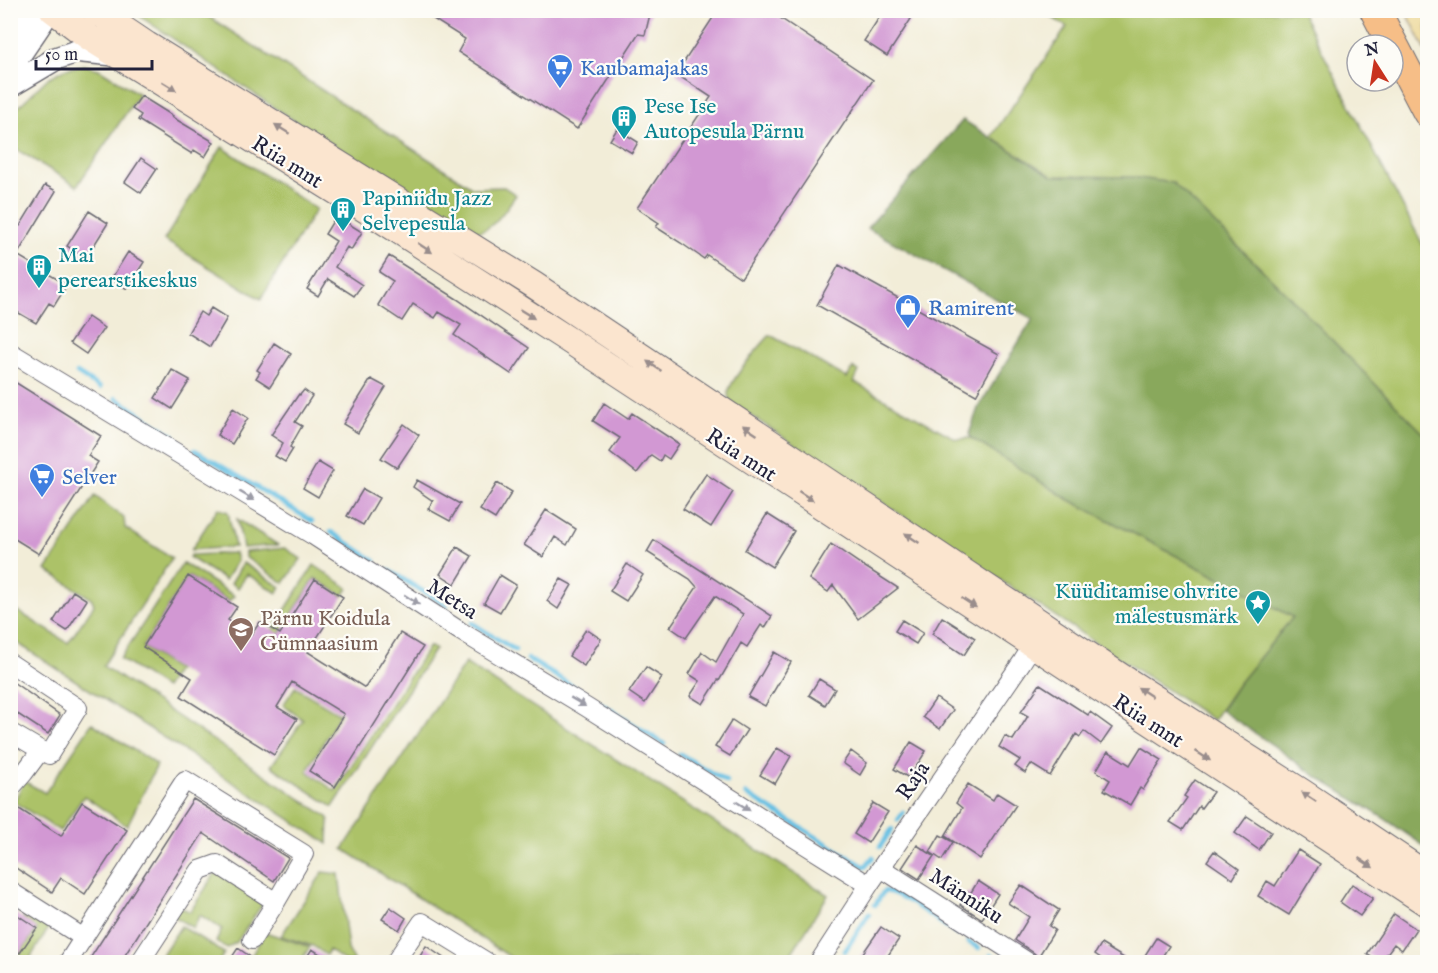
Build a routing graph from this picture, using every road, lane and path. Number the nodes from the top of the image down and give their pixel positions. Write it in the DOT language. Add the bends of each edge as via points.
graph roads {
  1 [pos="27,10"];
  2 [pos="52,10"];
  3 [pos="95,10"];
  4 [pos="124,10"];
  5 [pos="1375,10"];
  6 [pos="1387,33"];
  7 [pos="10,36"];
  8 [pos="140,40"];
  9 [pos="119,55"];
  10 [pos="1405,68"];
  11 [pos="10,69"];
  12 [pos="10,86"];
  13 [pos="1428,112"];
  14 [pos="10,352"];
  15 [pos="1039,635"];
  16 [pos="10,663"];
  17 [pos="10,732"];
  18 [pos="41,750"];
  19 [pos="10,789"];
  20 [pos="881,868"];
  21 [pos="1428,876"];
  22 [pos="869,885"];
  23 [pos="10,891"];
  24 [pos="276,902"];
  25 [pos="1428,904"];
  26 [pos="84,938"];
  27 [pos="252,940"];
  28 [pos="68,963"];
  29 [pos="140,963"];
  30 [pos="395,963"];
  31 [pos="487,963"];
  32 [pos="819,963"];
  33 [pos="1028,963"];
  1 -- 7 [label="street"];
  2 -- 9 [label="main road, Riia mnt"];
  2 -- 11 [label="street"];
  3 -- 8 [label="main road, Riia mnt"];
  4 -- 8 [label="main road"];
  5 -- 6 [label="highway"];
  15 -- 8 [label="main road, Riia mnt, one-way" via="534,285"];
  9 -- 12 [label="street" via="78,51 57,58"];
  9 -- 15 [label="main road, Riia mnt, one-way"];
  10 -- 13 [label="highway"];
  14 -- 22 [label="street, Metsa, one-way" via="314,536"];
  15 -- 20 [label="street, Raja"];
  21 -- 15 [label="main road, Riia mnt, one-way" via="1302,792"];
  15 -- 25 [label="main road, Riia mnt, one-way"];
  16 -- 18 [label="street" via="78,708 49,755"];
  17 -- 18 [label="street"];
  18 -- 19 [label="street"];
  20 -- 22 [label="street, Raja"];
  20 -- 33 [label="street, Männiku"];
  22 -- 32 [label="street, Raja"];
  23 -- 26 [label="street"];
  24 -- 26 [label="street" via="304,854 185,780"];
  24 -- 27 [label="street"];
  24 -- 29 [label="street" via="217,864 200,870"];
  26 -- 28 [label="street"];
  30 -- 31 [label="street" via="422,922"];
}
